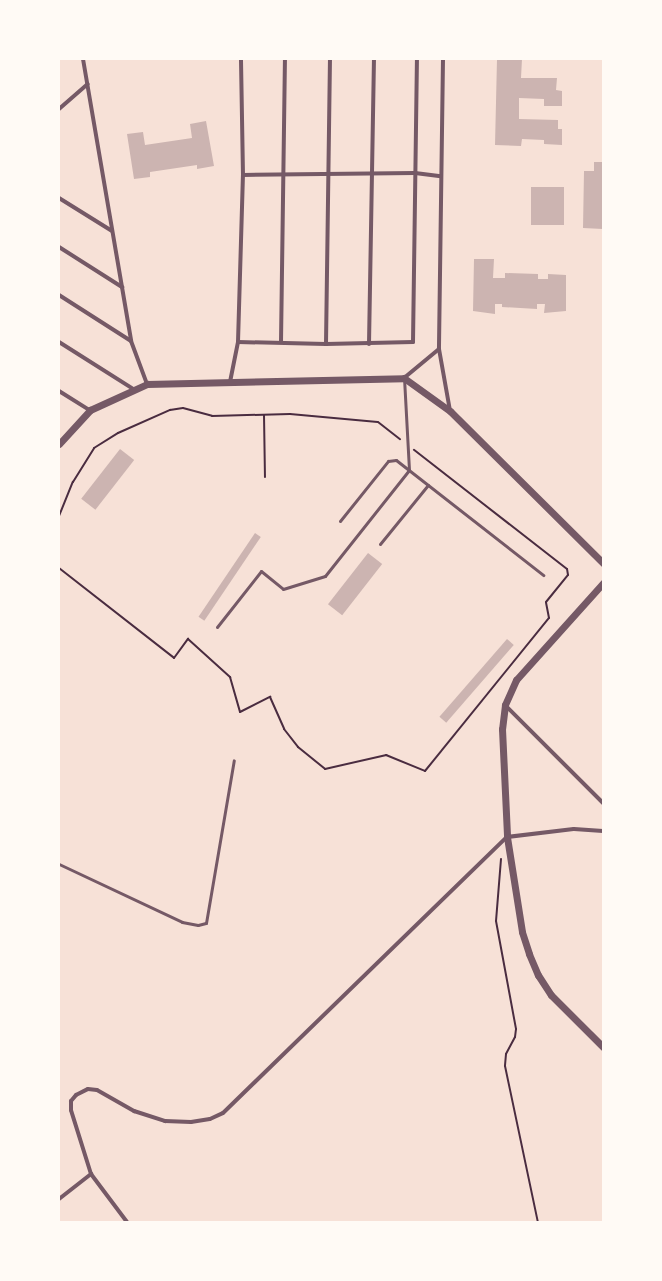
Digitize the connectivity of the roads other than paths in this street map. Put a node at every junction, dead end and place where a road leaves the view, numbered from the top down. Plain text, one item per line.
1 (83, 59) edge
2 (241, 59) edge
3 (285, 59) edge
4 (330, 59) edge
5 (374, 59) edge
6 (417, 59) edge
7 (443, 59) edge
8 (88, 84) junction
9 (59, 109) edge
10 (415, 173) junction
11 (283, 174) junction
12 (243, 175) junction
13 (372, 175) junction
14 (328, 176) junction
15 (441, 176) junction
16 (59, 198) edge
17 (112, 231) junction
18 (59, 247) edge
19 (122, 287) junction
20 (59, 295) edge
21 (132, 341) junction
22 (59, 342) edge
23 (238, 342) junction
24 (281, 342) junction
25 (326, 344) junction
26 (369, 344) junction
27 (439, 349) junction
28 (404, 378) junction
29 (230, 382) junction
30 (147, 384) junction
31 (135, 390) junction
32 (59, 391) edge
33 (90, 410) junction
34 (450, 411) junction
35 (59, 444) edge
36 (409, 470) junction
37 (428, 485) junction
38 (340, 521) dead end
39 (380, 544) dead end
40 (603, 563) edge
41 (543, 576) dead end
42 (603, 583) edge
43 (217, 627) dead end
44 (505, 705) junction
45 (234, 760) dead end
46 (603, 802) edge
47 (603, 831) edge
48 (507, 837) junction
49 (59, 864) edge
50 (603, 1047) edge
51 (91, 1174) junction
52 (59, 1198) edge
53 (127, 1222) edge

1 - 8 street
2 - 12 street
3 - 11 street
4 - 14 street
5 - 13 street
6 - 10 street
7 - 15 street
8 - 9 street
8 - 17 street
10 - 13 street
10 - 15 street
10 - 26 street
11 - 12 street
11 - 14 street
11 - 24 street
12 - 23 street
13 - 14 street
13 - 26 street
14 - 25 street
15 - 27 street
16 - 17 street
17 - 19 street
18 - 19 street
19 - 21 street
20 - 21 street
21 - 30 street
22 - 31 street
23 - 24 street
23 - 29 street
24 - 25 street
25 - 26 street
27 - 28 street
27 - 34 street
28 - 29 street
28 - 34 street
28 - 36 lane
29 - 30 street
30 - 31 street
31 - 33 street
32 - 33 street
33 - 35 street
34 - 40 street
36 - 37 lane
36 - 38 lane
36 - 43 lane
37 - 39 lane
37 - 41 lane
42 - 44 street
44 - 46 street
44 - 48 street
45 - 49 lane
47 - 48 street
48 - 50 street
48 - 51 street
51 - 52 street
51 - 53 street

